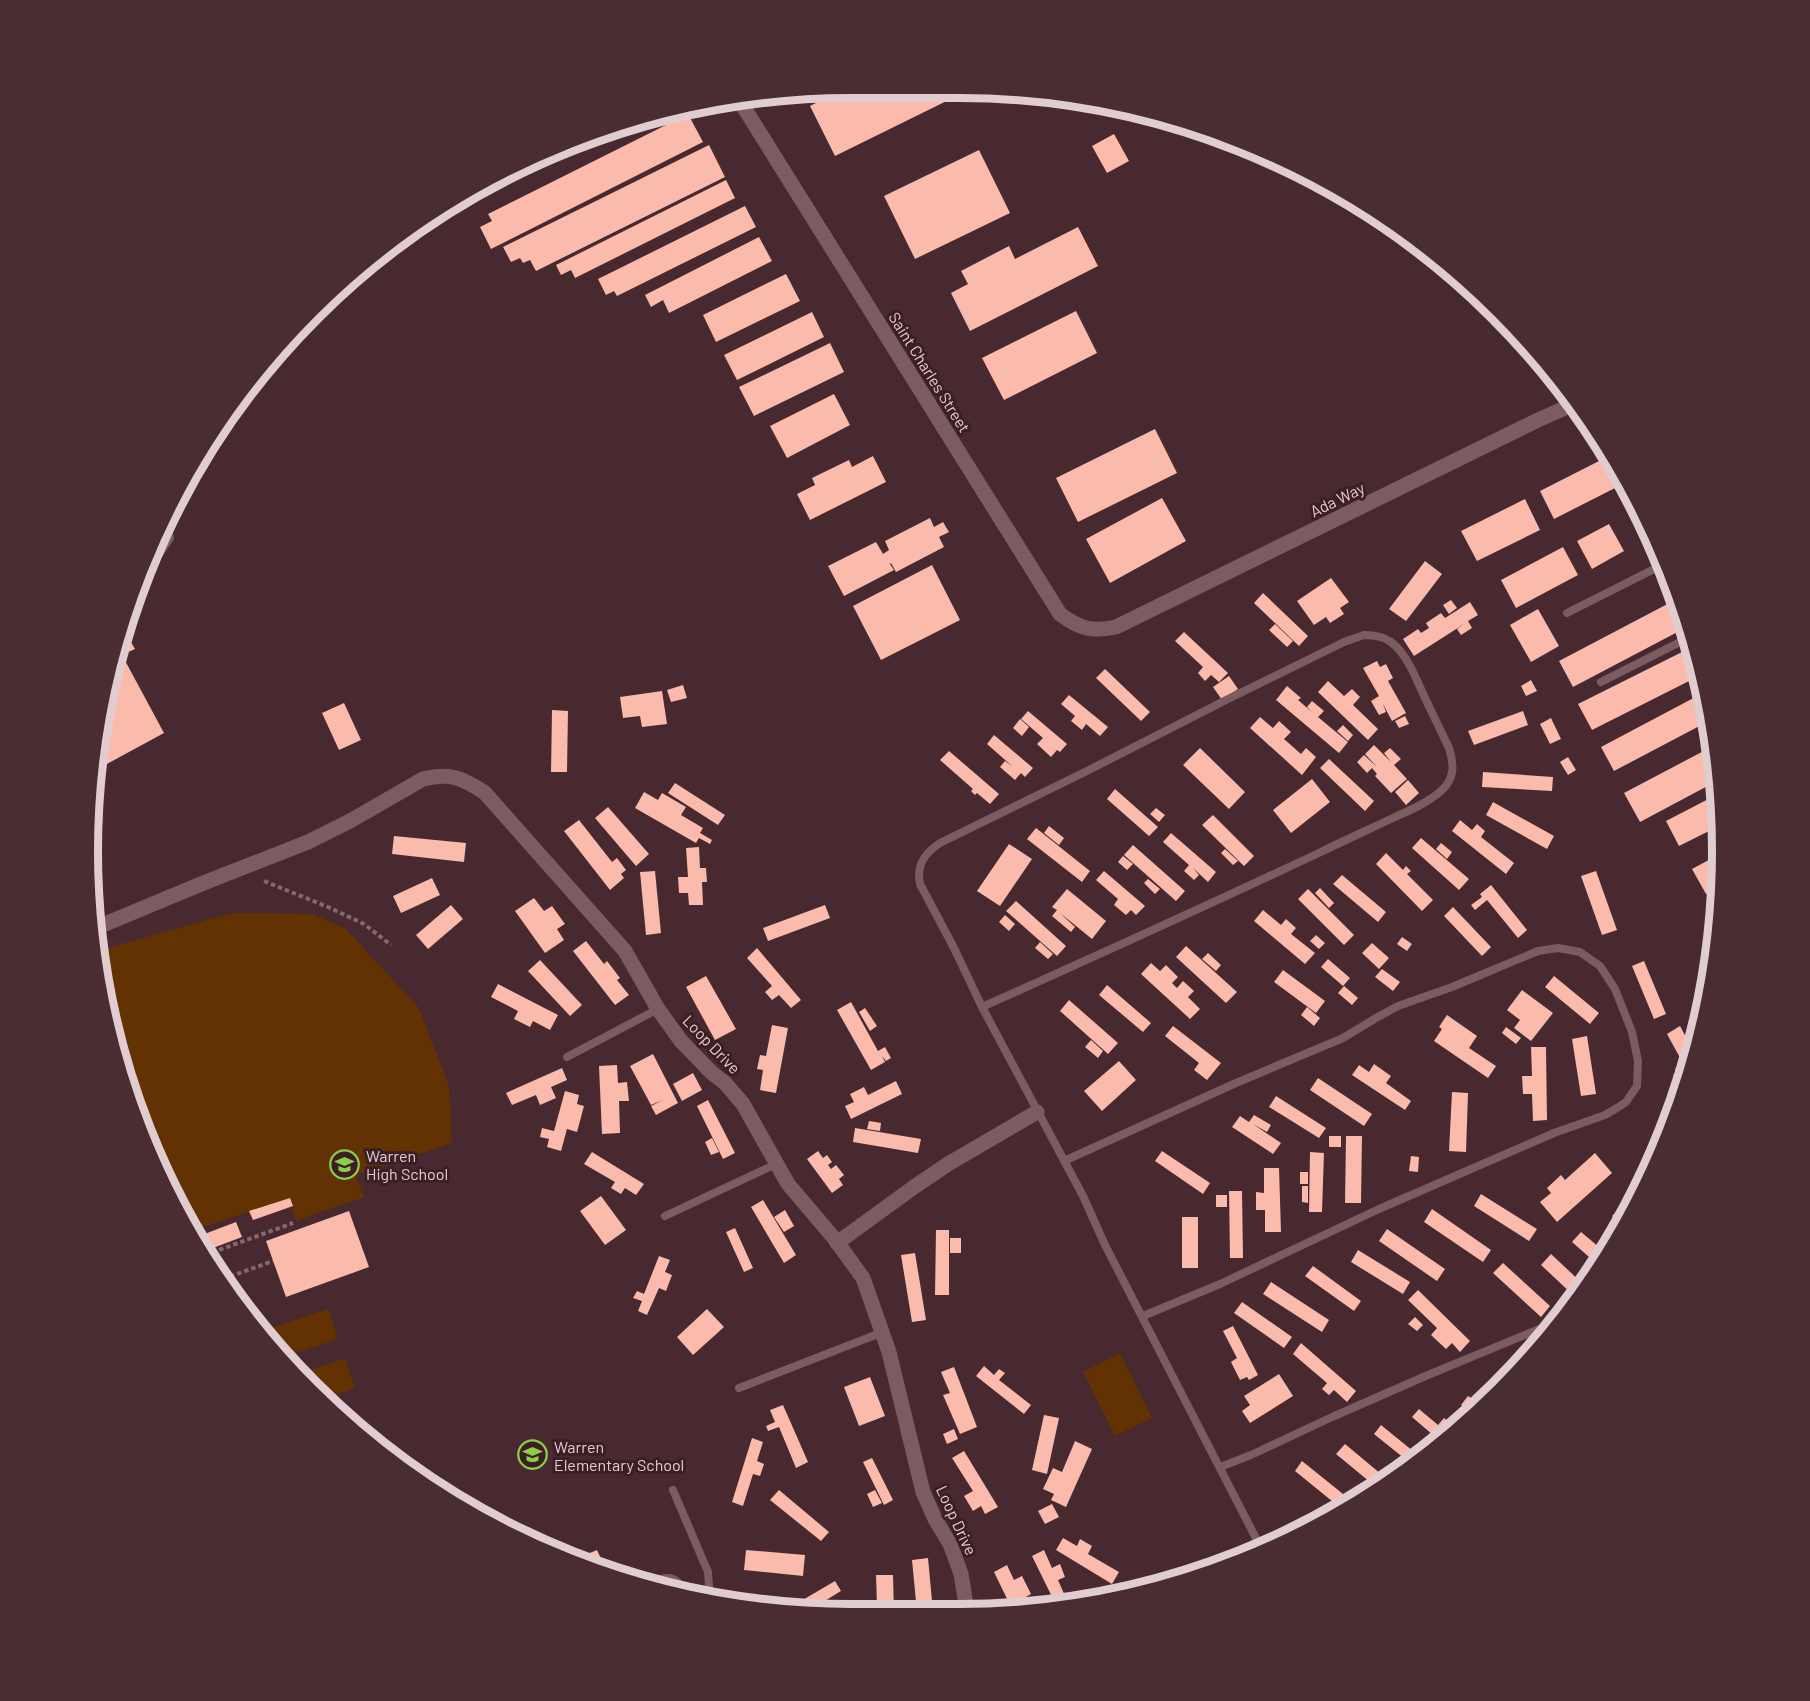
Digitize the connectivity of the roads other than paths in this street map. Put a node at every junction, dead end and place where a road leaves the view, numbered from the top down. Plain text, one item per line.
1 (743, 106) edge
2 (1568, 407) edge
3 (168, 532) edge
4 (159, 554) edge
5 (1657, 567) edge
6 (1568, 613) dead end
7 (1116, 627) joint
8 (1683, 641) edge
9 (1601, 682) dead end
10 (102, 925) edge
11 (982, 1007) junction
12 (658, 1009) junction
13 (567, 1057) dead end
14 (1037, 1112) junction
15 (1064, 1161) junction
16 (776, 1164) junction
17 (665, 1216) dead end
18 (837, 1243) junction
19 (1143, 1316) junction
20 (1541, 1328) edge
21 (883, 1332) junction
22 (739, 1388) dead end
23 (1220, 1467) junction
24 (673, 1490) dead end
25 (1258, 1542) edge
26 (658, 1579) edge
27 (680, 1583) edge
28 (709, 1590) edge
29 (966, 1604) edge

1 - 7 street, Saint Charles Street
2 - 7 street, Ada Way
3 - 4 lane
5 - 6 lane
8 - 9 lane
10 - 12 street, Loop Drive
11 - 11 lane
11 - 14 lane
12 - 13 lane
12 - 16 street, Loop Drive
14 - 15 lane
14 - 18 street
15 - 19 lane
15 - 19 lane
16 - 17 lane
16 - 18 street, Loop Drive
18 - 21 street, Loop Drive
19 - 23 lane
20 - 23 lane
21 - 22 lane
21 - 29 street, Loop Drive
23 - 25 lane
24 - 28 lane
26 - 27 lane

